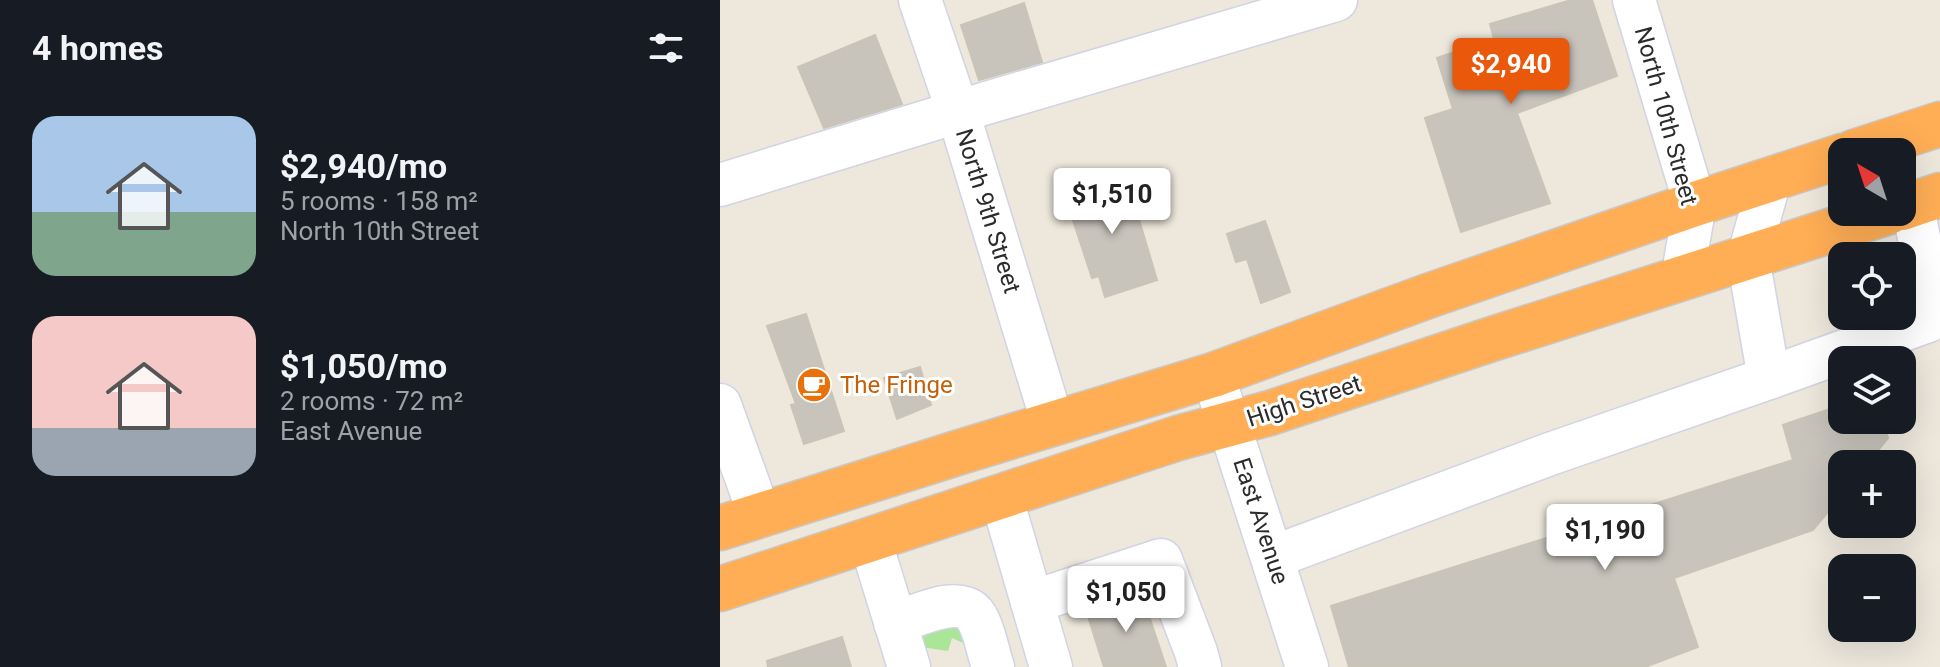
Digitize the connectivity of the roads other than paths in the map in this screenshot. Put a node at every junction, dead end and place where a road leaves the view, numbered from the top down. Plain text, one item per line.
1 (920, 0) edge
2 (1336, 0) edge
3 (1634, 0) edge
4 (958, 112) junction
5 (1940, 124) edge
6 (1897, 138) edge
7 (1828, 161) edge
8 (1770, 180) junction
9 (720, 185) edge
10 (1695, 204) junction
11 (1916, 217) edge
12 (1846, 226) edge
13 (1931, 254) edge
14 (1748, 258) junction
15 (1682, 279) junction
16 (1213, 375) junction
17 (1769, 378) junction
18 (720, 405) edge
19 (1053, 424) junction
20 (1229, 425) junction
21 (729, 446) edge
22 (1001, 496) junction
23 (740, 522) edge
24 (870, 540) junction
25 (1273, 557) junction
26 (720, 589) edge
27 (1032, 602) junction
28 (895, 623) junction
29 (909, 667) edge
30 (993, 667) edge
31 (1051, 667) edge
32 (1200, 667) edge
33 (1307, 667) edge

1 - 4 street, North 9th Street
2 - 4 street
3 - 10 street, North 10th Street
4 - 9 street
4 - 19 street, North 9th Street
5 - 6 highway
7 - 8 highway
8 - 10 highway
8 - 14 street
10 - 15 street, North 10th Street
10 - 16 highway
11 - 13 street
12 - 14 highway, High Street
13 - 17 street
14 - 15 highway, High Street
14 - 17 street
15 - 20 highway, High Street
16 - 19 highway
16 - 20 street, East Avenue
17 - 25 street
18 - 21 street
19 - 23 highway
20 - 22 highway, High Street
20 - 25 street, East Avenue
21 - 23 street
22 - 24 highway, High Street
22 - 27 street
24 - 26 highway, High Street
24 - 28 street
25 - 33 street, East Avenue
27 - 31 street
27 - 32 street
28 - 29 street
28 - 30 street

